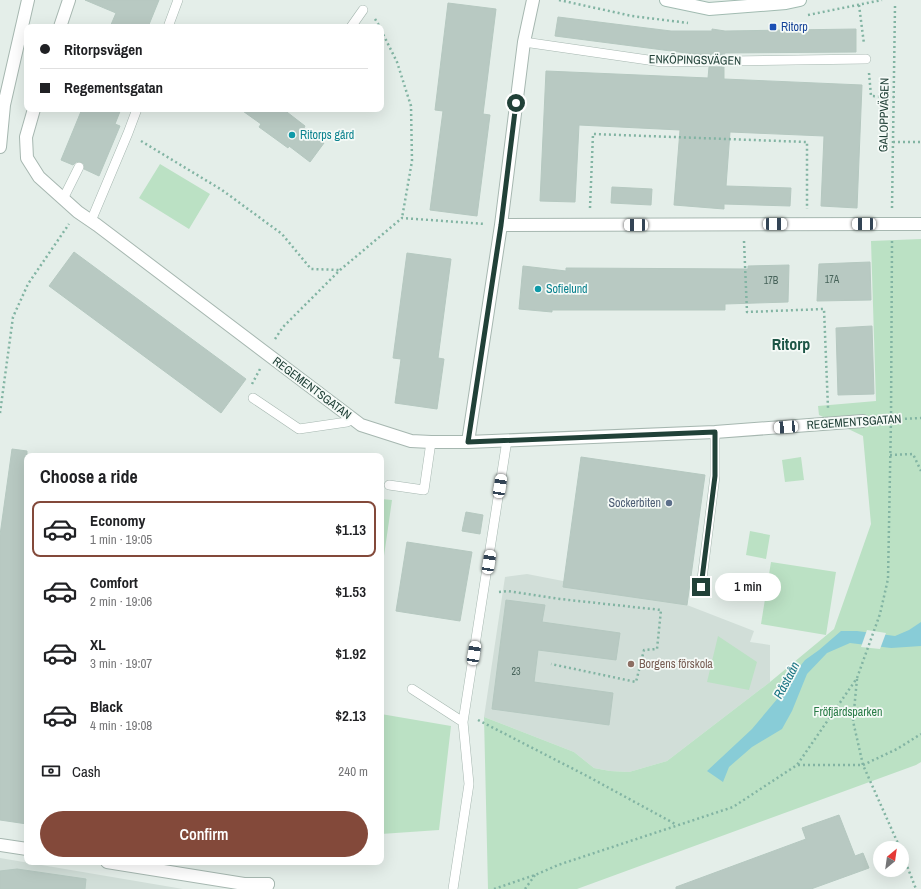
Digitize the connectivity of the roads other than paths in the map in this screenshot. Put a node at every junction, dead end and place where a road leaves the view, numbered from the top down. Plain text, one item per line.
1 (28, 0) edge
2 (69, 0) edge
3 (178, 0) edge
4 (533, 0) edge
5 (666, 0) edge
6 (800, 0) edge
7 (363, 10) dead end
8 (61, 24) edge
9 (169, 24) edge
10 (352, 24) edge
11 (524, 42) junction
12 (866, 59) road end
13 (33, 112) edge
14 (136, 112) edge
15 (0, 147) edge
16 (79, 167) dead end
17 (63, 199) junction
18 (91, 220) junction
19 (921, 224) edge
20 (501, 225) junction
21 (253, 398) road end
22 (353, 419) junction
23 (864, 421) road end
24 (715, 432) junction
25 (507, 440) junction
26 (431, 442) junction
27 (468, 442) junction
28 (389, 485) dead end
29 (701, 587) dead end
30 (412, 690) dead end
31 (464, 718) junction
32 (0, 845) edge
33 (24, 849) edge
34 (126, 865) edge
35 (267, 887) edge
36 (453, 889) edge

1 - 15 street
2 - 8 street
3 - 9 lane
4 - 11 street
5 - 6 street
7 - 10 lane
11 - 12 lane, ENKÖPINGSVÄGEN
11 - 20 street
13 - 17 street, REGEMENTSGATAN
14 - 18 lane
16 - 17 lane
17 - 18 street, REGEMENTSGATAN
18 - 22 street, REGEMENTSGATAN
19 - 20 street
20 - 27 street
21 - 22 lane
22 - 26 street, REGEMENTSGATAN
23 - 24 street, REGEMENTSGATAN
24 - 25 street, REGEMENTSGATAN
24 - 29 lane
25 - 27 street, REGEMENTSGATAN
25 - 31 lane
26 - 27 street, REGEMENTSGATAN
26 - 28 lane
30 - 31 lane
31 - 36 lane
32 - 33 street
34 - 35 street

